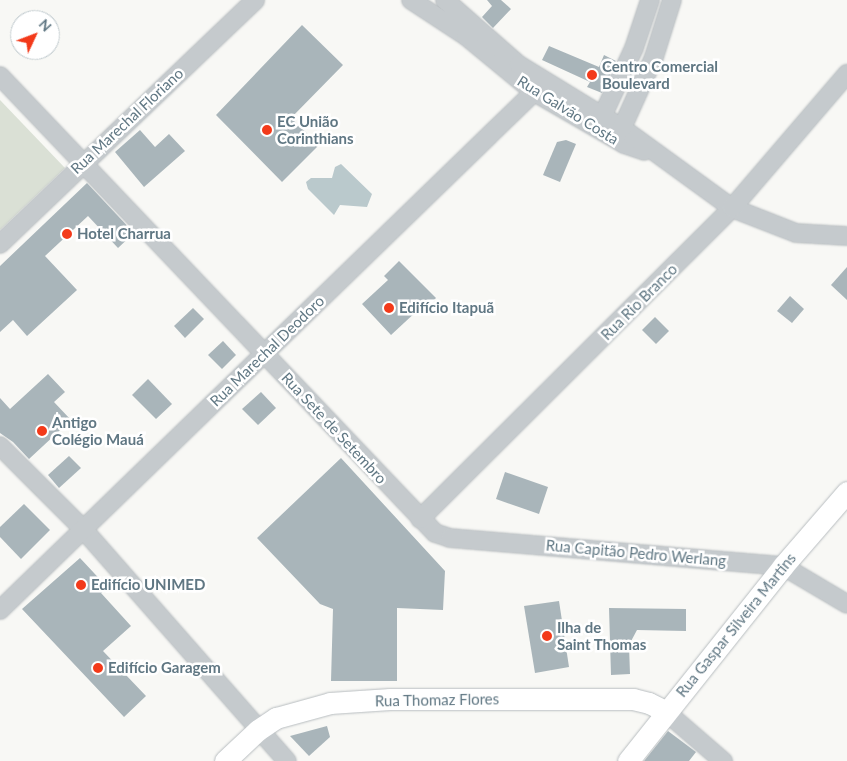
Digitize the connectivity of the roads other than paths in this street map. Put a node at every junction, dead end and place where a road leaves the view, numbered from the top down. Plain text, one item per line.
1 (255, 0) edge
2 (411, 0) edge
3 (424, 0) edge
4 (445, 0) edge
5 (650, 0) edge
6 (672, 0) edge
7 (466, 36) junction
8 (847, 74) edge
9 (0, 76) edge
10 (534, 92) junction
11 (602, 117) junction
12 (617, 133) junction
13 (83, 164) junction
14 (732, 208) junction
15 (847, 236) edge
16 (0, 244) edge
17 (264, 354) junction
18 (0, 446) edge
19 (847, 492) edge
20 (420, 519) junction
21 (83, 529) junction
22 (783, 566) junction
23 (847, 604) edge
24 (0, 610) edge
25 (665, 711) junction
26 (258, 730) junction
27 (225, 761) edge
28 (287, 761) edge
29 (628, 761) edge
30 (723, 761) edge

1 - 13 street, Rua Marechal Floriano
2 - 7 street, Rua Galvão Costa
3 - 7 street
4 - 11 street, Rua Galvão Costa
5 - 11 street
6 - 12 street
7 - 10 street, Rua Galvão Costa
8 - 14 street, Rua Rio Branco
9 - 13 street, Rua Sete de Setembro
10 - 12 street, Rua Galvão Costa
10 - 17 street, Rua Marechal Deodoro
11 - 12 street, Rua Galvão Costa
12 - 14 street, Rua Galvão Costa
13 - 16 street, Rua Marechal Floriano
13 - 17 street, Rua Sete de Setembro
14 - 15 street, Rua Galvão Costa
14 - 20 street, Rua Rio Branco
17 - 20 street, Rua Sete de Setembro
17 - 21 street, Rua Marechal Deodoro
18 - 21 street
19 - 22 main road, Rua Gaspar Silveira Martins
20 - 22 street, Rua Capitão Pedro Werlang
21 - 24 street, Rua Marechal Deodoro
21 - 26 street
22 - 23 street, Rua Capitão Pedro Werlang
22 - 25 main road, Rua Gaspar Silveira Martins
25 - 26 main road, Rua Thomaz Flores
25 - 29 main road, Rua Gaspar Silveira Martins
25 - 30 street
26 - 27 main road, Rua Thomaz Flores
26 - 28 street

